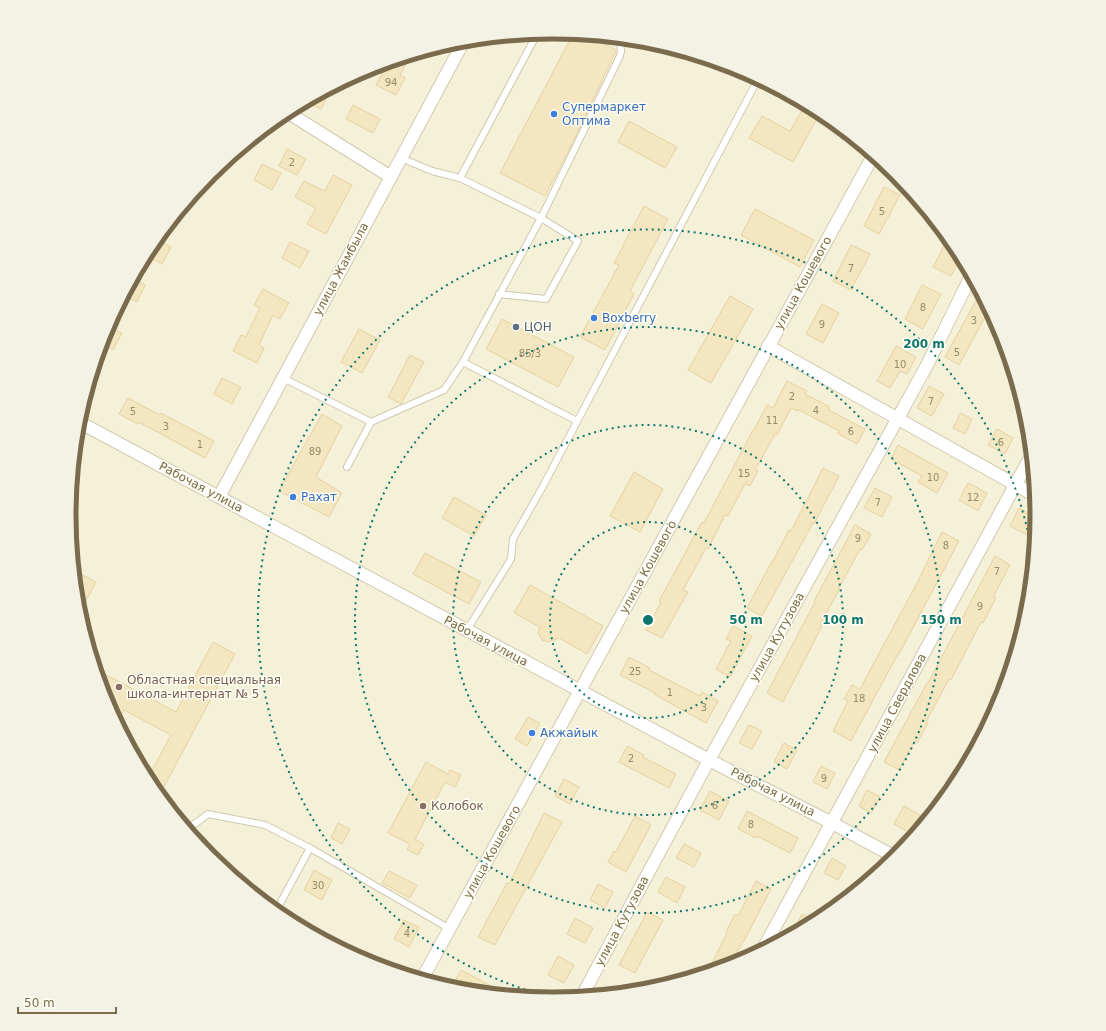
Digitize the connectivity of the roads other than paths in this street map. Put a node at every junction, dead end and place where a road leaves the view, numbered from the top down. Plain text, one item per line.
1 (534, 40) edge
2 (620, 44) edge
3 (460, 48) edge
4 (755, 84) edge
5 (293, 116) edge
6 (401, 158) junction
7 (871, 160) edge
8 (391, 176) junction
9 (460, 178) junction
10 (541, 218) junction
11 (968, 282) edge
12 (499, 294) junction
13 (768, 346) junction
14 (463, 362) junction
15 (283, 378) junction
16 (898, 418) junction
17 (577, 421) junction
18 (371, 422) junction
19 (86, 426) edge
20 (1026, 465) edge
21 (347, 467) dead end
22 (1015, 484) junction
23 (1028, 492) edge
24 (218, 497) junction
25 (467, 630) junction
26 (580, 691) junction
27 (709, 760) junction
28 (832, 823) junction
29 (192, 826) edge
30 (310, 848) junction
31 (888, 853) edge
32 (279, 905) edge
33 (450, 929) junction
34 (767, 941) edge
35 (425, 974) edge
36 (585, 991) edge

1 - 9 lane
2 - 10 lane
3 - 6 street, улица Жамбыла
4 - 17 lane
5 - 8 street
6 - 8 street, улица Жамбыла
6 - 9 lane
7 - 13 street, улица Кошевого
8 - 15 street, улица Жамбыла
9 - 10 lane
10 - 12 lane
10 - 12 lane
11 - 16 street, улица Кутузова
12 - 14 lane
13 - 16 street
13 - 26 street, улица Кошевого
14 - 17 lane
14 - 18 lane
15 - 18 lane
15 - 24 street, улица Жамбыла
16 - 22 street
16 - 27 street, улица Кутузова
17 - 25 lane
18 - 21 lane
19 - 24 street, Рабочая улица
20 - 22 street, улица Свердлова
22 - 23 street
22 - 28 street, улица Свердлова
24 - 25 street, Рабочая улица
25 - 26 street, Рабочая улица
26 - 27 street, Рабочая улица
26 - 33 street, улица Кошевого
27 - 28 street, Рабочая улица
27 - 36 street, улица Кутузова
28 - 31 street, Рабочая улица
28 - 34 street, улица Свердлова
29 - 30 lane
30 - 32 lane
30 - 33 lane
33 - 35 street, улица Кошевого

